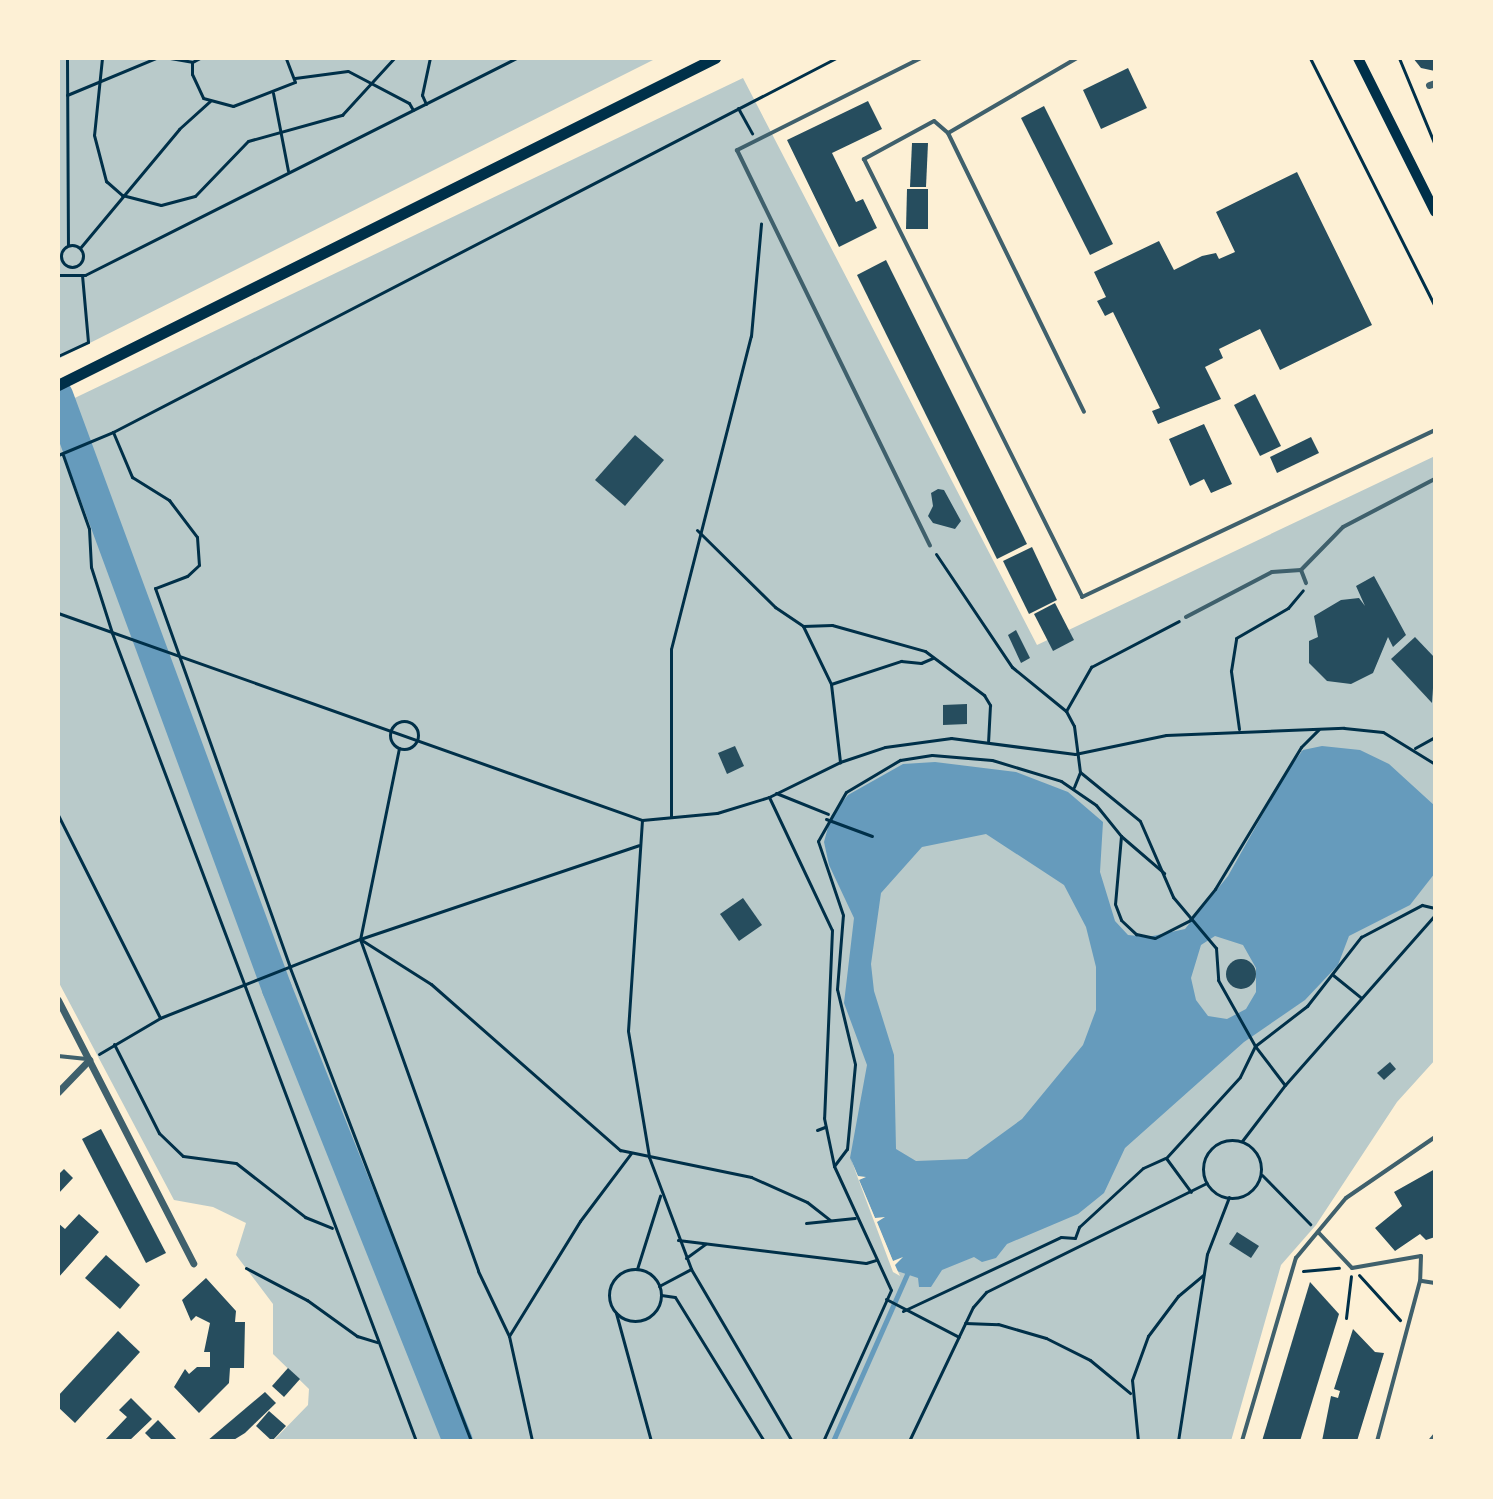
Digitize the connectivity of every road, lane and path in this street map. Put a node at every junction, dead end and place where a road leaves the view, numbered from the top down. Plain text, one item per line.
1 (67, 58) edge
2 (102, 58) edge
3 (156, 58) edge
4 (170, 58) edge
5 (200, 58) edge
6 (286, 58) edge
7 (394, 58) edge
8 (430, 58) edge
9 (516, 58) edge
10 (715, 58) edge
11 (836, 58) edge
12 (921, 58) edge
13 (1077, 58) edge
14 (1310, 58) edge
15 (1358, 58) edge
16 (1399, 58) edge
17 (192, 62) junction
18 (295, 78) junction
19 (98, 83) junction
20 (374, 84) junction
21 (273, 93) junction
22 (67, 95) junction
23 (210, 101) junction
24 (426, 104) junction
25 (738, 108) junction
26 (413, 110) junction
27 (280, 130) junction
28 (948, 133) junction
29 (757, 140) junction
30 (1435, 145) edge
31 (288, 173) junction
32 (122, 195) junction
33 (763, 204) junction
34 (1435, 212) edge
35 (68, 245) junction
36 (80, 248) junction
37 (71, 267) junction
38 (58, 275) edge
39 (71, 275) junction
40 (82, 275) junction
41 (1435, 307) edge
42 (58, 356) edge
43 (58, 385) edge
44 (1084, 412) dead end
45 (1435, 430) edge
46 (113, 432) junction
47 (60, 455) edge
48 (1435, 479) edge
49 (697, 530) junction
50 (930, 545) joint
51 (1301, 570) junction
52 (1306, 583) joint
53 (58, 613) edge
54 (1186, 617) joint
55 (803, 626) junction
56 (112, 633) junction
57 (934, 657) junction
58 (182, 658) junction
59 (831, 684) junction
60 (1066, 711) junction
61 (1319, 728) junction
62 (1239, 730) junction
63 (391, 731) junction
64 (1435, 737) edge
65 (417, 740) junction
66 (988, 741) junction
67 (399, 748) junction
68 (1415, 748) junction
69 (1075, 754) junction
70 (840, 762) junction
71 (1435, 764) edge
72 (1080, 772) junction
73 (1074, 788) junction
74 (776, 793) junction
75 (769, 797) junction
76 (58, 815) edge
77 (828, 817) junction
78 (671, 818) junction
79 (642, 820) junction
80 (872, 836) dead end
81 (1121, 836) junction
82 (639, 845) junction
83 (1165, 875) junction
84 (1435, 908) edge
85 (1435, 915) edge
86 (1191, 922) junction
87 (360, 939) junction
88 (288, 968) junction
89 (1333, 975) junction
90 (248, 983) junction
91 (1361, 998) junction
92 (58, 1000) edge
93 (160, 1018) junction
94 (114, 1044) junction
95 (1254, 1044) junction
96 (58, 1056) edge
97 (89, 1060) junction
98 (1285, 1085) junction
99 (58, 1092) edge
100 (825, 1127) junction
101 (817, 1130) dead end
102 (1435, 1137) edge
103 (1242, 1141) junction
104 (631, 1153) junction
105 (649, 1157) junction
106 (1166, 1158) junction
107 (834, 1166) junction
108 (1261, 1174) junction
109 (1207, 1183) junction
110 (1191, 1192) junction
111 (660, 1196) junction
112 (1229, 1197) junction
113 (855, 1218) junction
114 (830, 1220) junction
115 (806, 1223) dead end
116 (334, 1229) junction
117 (1318, 1232) junction
118 (678, 1240) junction
119 (705, 1244) junction
120 (685, 1259) junction
121 (876, 1260) junction
122 (193, 1263) dead end
123 (246, 1268) dead end
124 (1352, 1268) junction
125 (637, 1269) junction
126 (691, 1269) junction
127 (1203, 1275) junction
128 (1297, 1280) dead end
129 (1420, 1281) junction
130 (1435, 1283) edge
131 (659, 1286) junction
132 (661, 1295) junction
133 (886, 1299) junction
134 (903, 1311) junction
135 (616, 1312) junction
136 (1346, 1318) dead end
137 (965, 1323) junction
138 (1406, 1328) junction
139 (509, 1336) junction
140 (959, 1337) junction
141 (377, 1342) junction
142 (1132, 1394) junction
143 (1435, 1435) edge
144 (416, 1441) edge
145 (471, 1441) edge
146 (532, 1441) edge
147 (651, 1441) edge
148 (764, 1441) edge
149 (792, 1441) edge
150 (823, 1441) edge
151 (909, 1441) edge
152 (1138, 1441) edge
153 (1178, 1441) edge
154 (1242, 1441) edge
155 (1377, 1441) edge
156 (1430, 1441) edge

1 - 22 path
2 - 19 path
3 - 19 path
4 - 17 path
5 - 17 path
6 - 18 path
7 - 20 path
8 - 24 path
9 - 24 path
10 - 43 main road
11 - 25 path
12 - 29 lane
13 - 28 lane
14 - 41 path
15 - 34 main road
16 - 30 path
17 - 23 path
18 - 20 path
18 - 21 path
19 - 22 path
19 - 32 path
20 - 26 path
20 - 27 path
21 - 23 path
21 - 27 path
22 - 35 path
23 - 32 path
24 - 26 path
25 - 29 path
25 - 46 path
26 - 31 path
27 - 31 path
27 - 32 path
28 - 44 lane
28 - 45 lane
29 - 33 lane
31 - 40 path
32 - 36 path
33 - 49 path
33 - 50 lane
35 - 36 path
35 - 37 path
36 - 37 path
37 - 39 path
38 - 39 path
39 - 40 path
40 - 42 path
46 - 47 path
46 - 58 path
47 - 56 path
48 - 51 lane
49 - 55 path
49 - 78 path
50 - 60 path
51 - 52 lane
51 - 54 lane
52 - 62 path
53 - 56 path
54 - 60 path
55 - 57 path
55 - 59 path
56 - 58 path
56 - 90 path
57 - 59 path
57 - 66 path
58 - 63 path
58 - 88 path
59 - 70 path
60 - 69 path
61 - 62 path
61 - 68 path
61 - 86 path
62 - 69 path
63 - 65 path
63 - 65 path
63 - 67 path
64 - 68 path
65 - 67 path
65 - 79 path
66 - 69 path
66 - 70 path
67 - 87 path
68 - 71 path
69 - 72 path
70 - 74 path
72 - 73 path
72 - 83 path
73 - 77 path
73 - 81 path
74 - 75 path
74 - 77 path
75 - 78 path
75 - 100 path
76 - 93 path
77 - 80 path
77 - 107 path
78 - 79 path
79 - 82 path
81 - 83 path
81 - 86 path
82 - 87 path
82 - 105 path
83 - 86 path
84 - 89 path
85 - 91 path
86 - 95 path
87 - 88 path
87 - 104 path
87 - 139 path
88 - 90 path
88 - 145 path
89 - 91 path
89 - 95 path
90 - 93 path
90 - 116 path
91 - 98 path
92 - 97 street
93 - 94 path
94 - 97 path
94 - 116 path
95 - 98 path
95 - 106 path
96 - 97 lane
97 - 99 street
97 - 122 street
98 - 103 path
100 - 101 path
100 - 107 path
102 - 117 lane
103 - 108 path
103 - 109 path
104 - 105 path
104 - 139 path
105 - 111 path
105 - 114 path
106 - 110 path
106 - 134 path
107 - 113 path
108 - 112 path
108 - 117 path
109 - 110 path
109 - 112 path
110 - 137 path
111 - 118 path
111 - 125 path
112 - 127 path
113 - 114 path
113 - 121 path
114 - 115 path
116 - 141 path
117 - 124 lane
117 - 154 lane
118 - 119 path
118 - 120 path
119 - 120 path
119 - 121 path
120 - 126 path
121 - 133 path
123 - 141 path
124 - 128 path
124 - 129 lane
124 - 136 path
124 - 138 path
125 - 131 path
125 - 135 path
126 - 131 path
126 - 149 path
127 - 142 path
127 - 153 path
129 - 130 lane
129 - 138 lane
131 - 132 path
132 - 135 path
132 - 148 path
133 - 134 path
133 - 150 path
134 - 140 path
135 - 147 path
137 - 140 path
137 - 142 path
138 - 155 lane
139 - 146 path
140 - 151 path
141 - 144 path
142 - 152 path
143 - 156 lane

